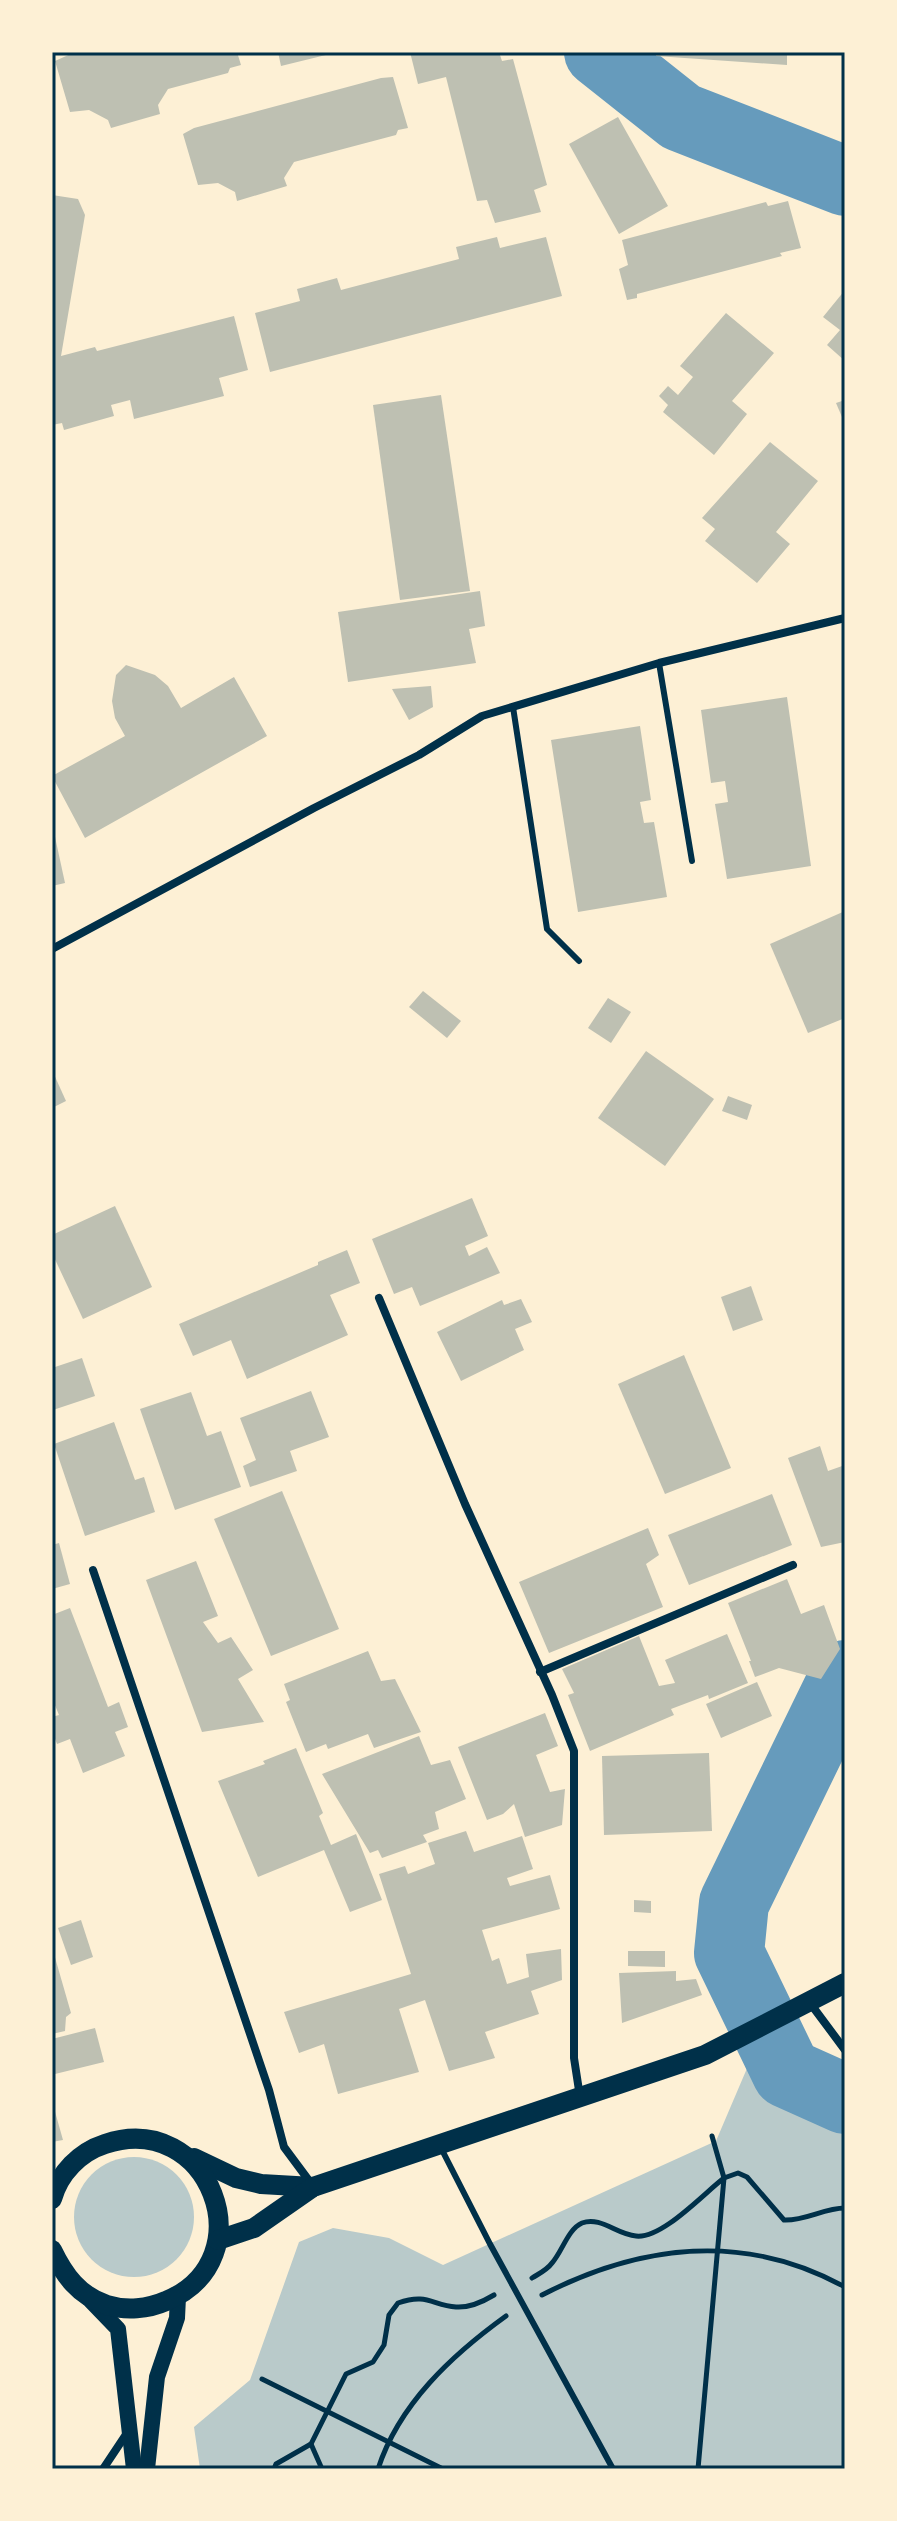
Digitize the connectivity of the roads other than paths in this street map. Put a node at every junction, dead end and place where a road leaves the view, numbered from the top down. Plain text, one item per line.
1 (845, 618) edge
2 (659, 663) junction
3 (513, 707) junction
4 (692, 861) dead end
5 (52, 949) edge
6 (579, 961) dead end
7 (379, 1298) dead end
8 (793, 1565) dead end
9 (93, 1570) dead end
10 (540, 1672) junction
11 (845, 1983) edge
12 (806, 2004) junction
13 (845, 2050) edge
14 (580, 2097) junction
15 (439, 2145) junction
16 (180, 2152) junction
17 (78, 2159) junction
18 (52, 2178) edge
19 (313, 2187) junction
20 (52, 2199) edge
21 (218, 2240) junction
22 (55, 2260) edge
23 (85, 2294) junction
24 (178, 2297) junction
25 (130, 2429) junction
26 (103, 2469) edge
27 (134, 2469) edge
28 (147, 2469) edge
29 (613, 2469) edge

1 - 2 street
2 - 3 street
2 - 4 lane
3 - 5 street
3 - 6 lane
7 - 10 street
8 - 10 street
9 - 19 street
10 - 14 street
11 - 12 main road
12 - 13 street
12 - 14 main road
14 - 15 main road
15 - 19 main road
15 - 29 lane
16 - 17 main road
16 - 19 main road
16 - 21 main road
17 - 18 main road
17 - 20 main road
19 - 21 main road
21 - 24 main road
22 - 23 main road
23 - 24 main road
23 - 25 main road
24 - 28 main road
25 - 26 street
25 - 27 main road

